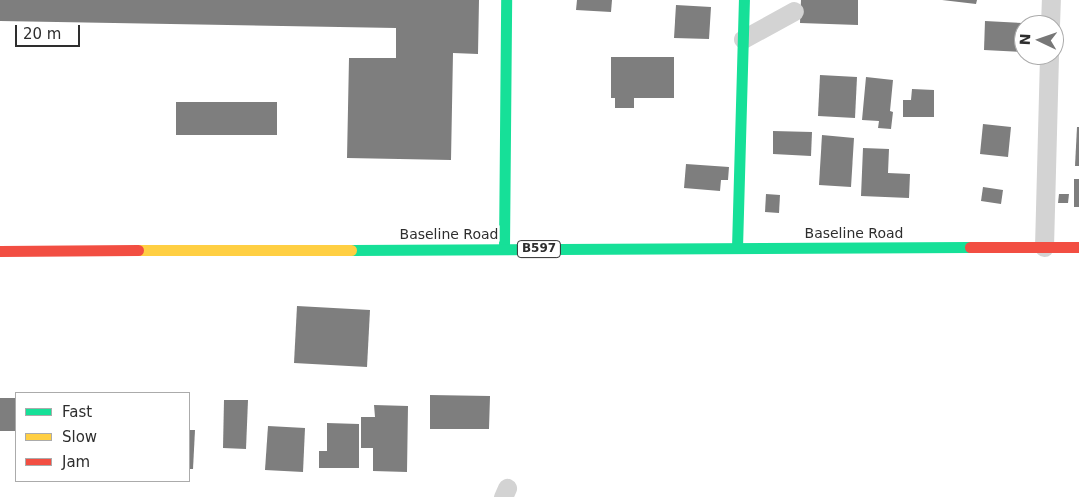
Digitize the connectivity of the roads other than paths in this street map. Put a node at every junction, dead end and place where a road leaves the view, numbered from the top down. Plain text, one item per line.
1 (506, 0) edge
2 (744, 0) edge
3 (1051, 0) edge
4 (794, 11) dead end
5 (1050, 15) edge
6 (744, 39) junction
7 (1049, 65) edge
8 (1044, 247) junction
9 (1079, 247) edge
10 (737, 248) junction
11 (504, 249) junction
12 (0, 251) edge

1 - 11 main road
2 - 6 main road
3 - 5 street
4 - 6 street
6 - 10 main road
7 - 8 street
8 - 9 main road, Baseline Road / B597
8 - 10 main road, Baseline Road / B597
10 - 11 main road, Baseline Road / B597
11 - 12 main road, Baseline Road / B597

